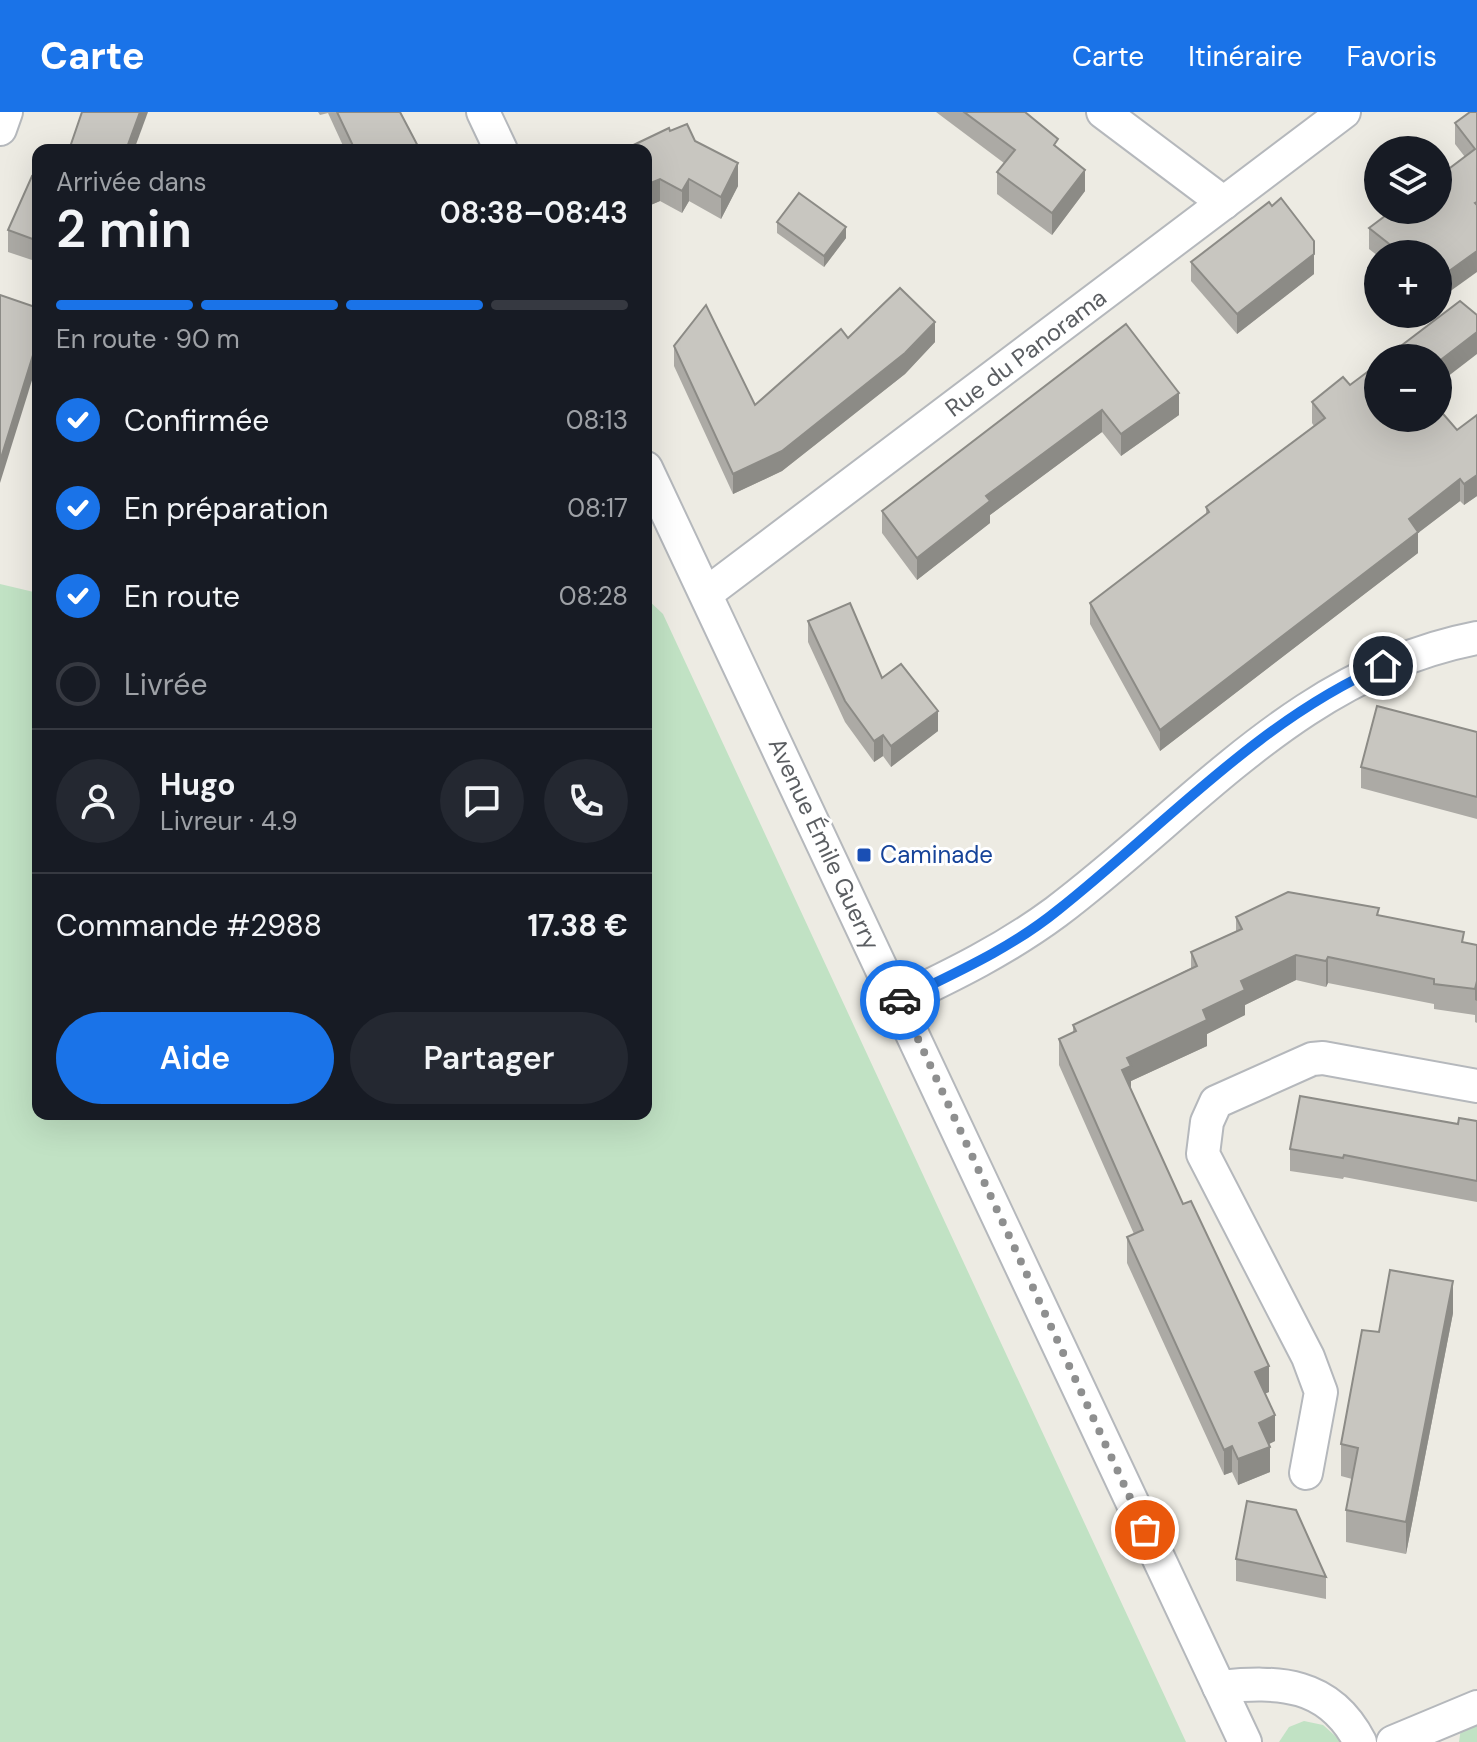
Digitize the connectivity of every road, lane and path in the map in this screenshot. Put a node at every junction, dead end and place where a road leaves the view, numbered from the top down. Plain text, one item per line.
1 (6, 112) edge
2 (483, 112) edge
3 (1103, 112) edge
4 (1344, 112) edge
5 (0, 129) edge
6 (498, 144) edge
7 (1224, 203) junction
8 (652, 480) edge
9 (707, 593) junction
10 (1477, 638) edge
11 (898, 1001) junction
12 (1477, 1086) edge
13 (1306, 1473) dead end
14 (1219, 1687) junction
15 (1477, 1707) edge
16 (1245, 1742) edge
17 (1360, 1742) edge
18 (1393, 1742) edge

1 - 5 street
2 - 6 street
3 - 7 street
4 - 7 street, Rue du Panorama
7 - 9 street, Rue du Panorama
8 - 9 street, Avenue Émile Guerry
9 - 11 street, Avenue Émile Guerry
10 - 11 street
11 - 14 street, Avenue Émile Guerry
12 - 13 street
14 - 16 street, Avenue Émile Guerry
14 - 17 street
15 - 18 street

